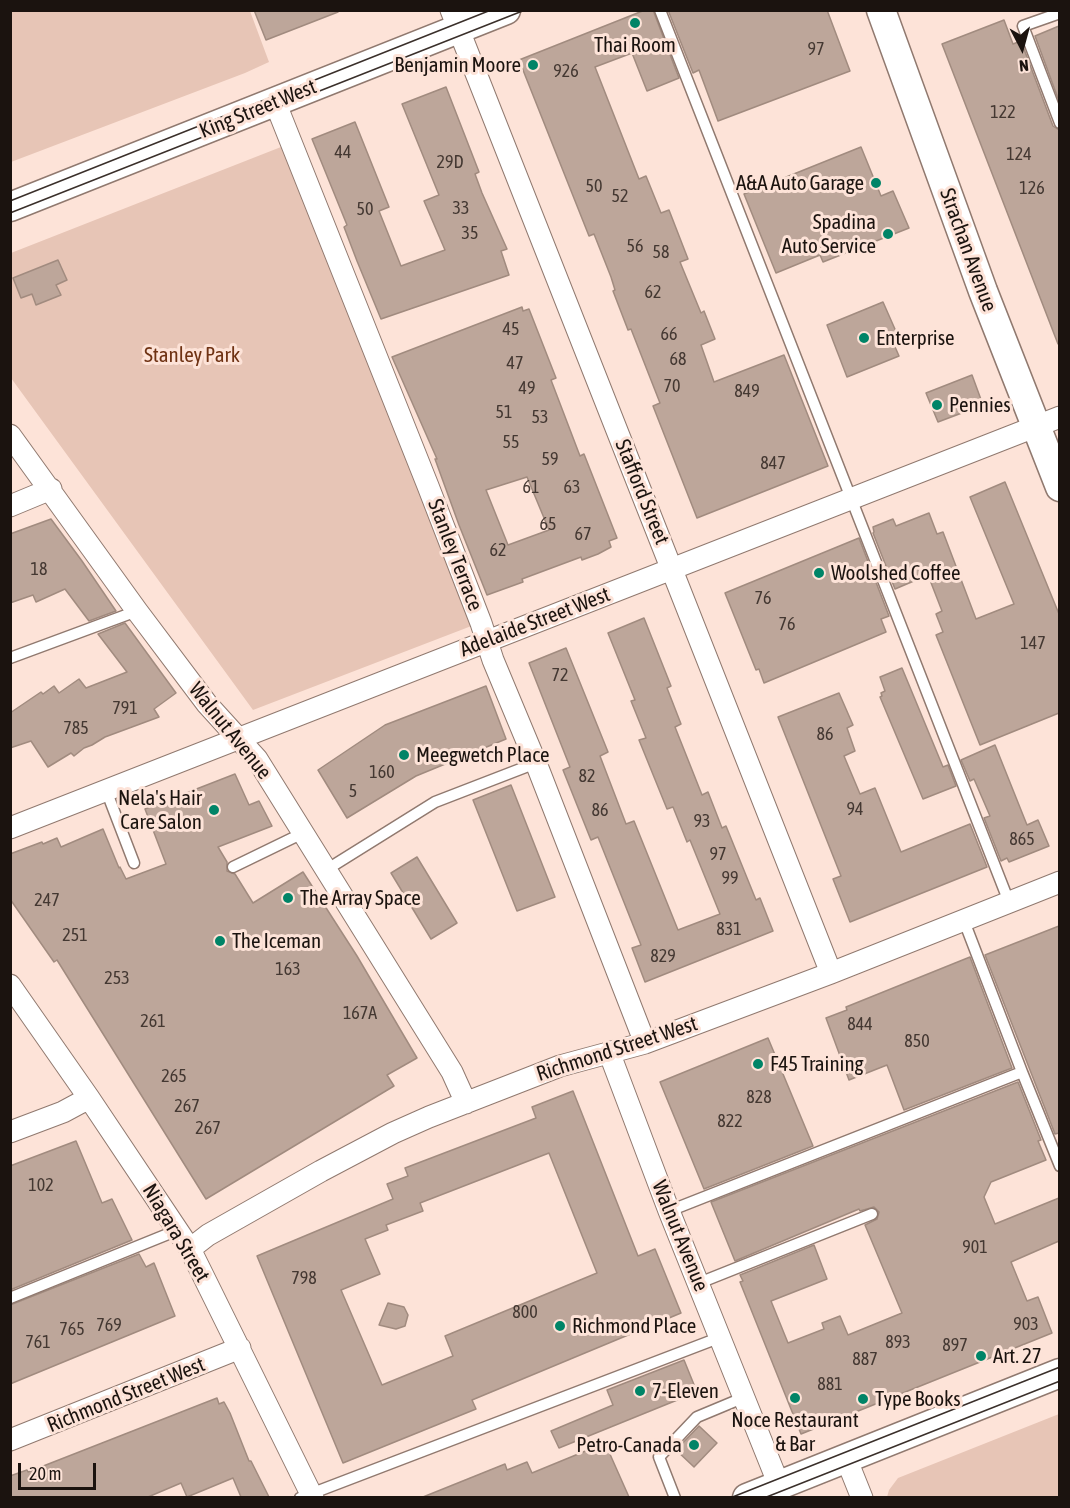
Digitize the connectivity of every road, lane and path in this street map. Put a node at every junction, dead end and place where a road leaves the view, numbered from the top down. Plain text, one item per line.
1 (506, 10) edge
2 (660, 10) edge
3 (881, 10) edge
4 (1059, 13) edge
5 (455, 20) edge
6 (275, 102) junction
7 (1059, 123) edge
8 (10, 207) edge
9 (1048, 422) edge
10 (10, 435) edge
11 (1059, 487) edge
12 (51, 489) junction
13 (851, 500) junction
14 (10, 506) edge
15 (673, 569) junction
16 (137, 611) junction
17 (486, 642) junction
18 (10, 658) edge
19 (237, 738) junction
20 (536, 763) junction
21 (106, 790) junction
22 (10, 828) edge
23 (303, 833) junction
24 (134, 862) dead end
25 (233, 867) dead end
26 (326, 870) junction
27 (1059, 882) edge
28 (1009, 902) junction
29 (964, 921) junction
30 (831, 973) junction
31 (10, 985) edge
32 (645, 1043) junction
33 (609, 1052) junction
34 (1022, 1072) junction
35 (89, 1098) junction
36 (465, 1103) junction
37 (10, 1132) edge
38 (1059, 1167) edge
39 (669, 1211) junction
40 (872, 1214) dead end
41 (178, 1230) junction
42 (190, 1249) junction
43 (699, 1283) junction
44 (10, 1298) edge
45 (721, 1337) junction
46 (240, 1348) junction
47 (1059, 1373) edge
48 (745, 1397) junction
49 (10, 1440) edge
50 (846, 1458) junction
51 (779, 1485) junction
52 (308, 1496) edge
53 (675, 1497) edge
54 (747, 1497) edge
55 (862, 1497) edge

1 - 5 main road, King Street West
2 - 13 lane
3 - 9 main road, Strachan Avenue
4 - 7 lane
5 - 6 main road, King Street West
5 - 15 street, Stafford Street
6 - 8 main road, King Street West
6 - 17 street, Stanley Terrace
9 - 11 main road, Strachan Avenue
9 - 13 street, Adelaide Street West
10 - 12 street, Walnut Avenue
12 - 14 street
12 - 16 street, Walnut Avenue
13 - 15 street, Adelaide Street West
13 - 28 lane
15 - 17 street, Adelaide Street West
15 - 30 street, Stafford Street
16 - 18 lane
16 - 19 street, Walnut Avenue
17 - 19 street, Adelaide Street West
17 - 20 street, Stanley Terrace
19 - 21 street, Adelaide Street West
19 - 23 street, Walnut Avenue
20 - 26 lane
20 - 32 street, Stanley Terrace
21 - 22 street, Adelaide Street West
21 - 24 lane
23 - 25 lane
23 - 26 street, Walnut Avenue
26 - 36 street, Walnut Avenue
27 - 28 street, Richmond Street West
28 - 29 street, Richmond Street West
29 - 30 street, Richmond Street West
29 - 34 lane
30 - 32 street, Richmond Street West
31 - 35 street, Niagara Street
32 - 33 street, Richmond Street West
33 - 36 street, Richmond Street West
33 - 39 street, Walnut Avenue
34 - 38 lane
34 - 39 lane
35 - 37 street
35 - 41 street, Niagara Street
36 - 42 street, Richmond Street West
39 - 43 street, Walnut Avenue
40 - 43 lane
41 - 42 street, Niagara Street
41 - 44 lane
42 - 46 street, Niagara Street
43 - 45 street, Walnut Avenue
45 - 48 street, Walnut Avenue
45 - 52 lane
46 - 49 street, Richmond Street West
46 - 52 street, Niagara Street
47 - 50 main road
48 - 51 street, Walnut Avenue
48 - 53 lane
50 - 51 main road
50 - 55 street
51 - 54 main road

